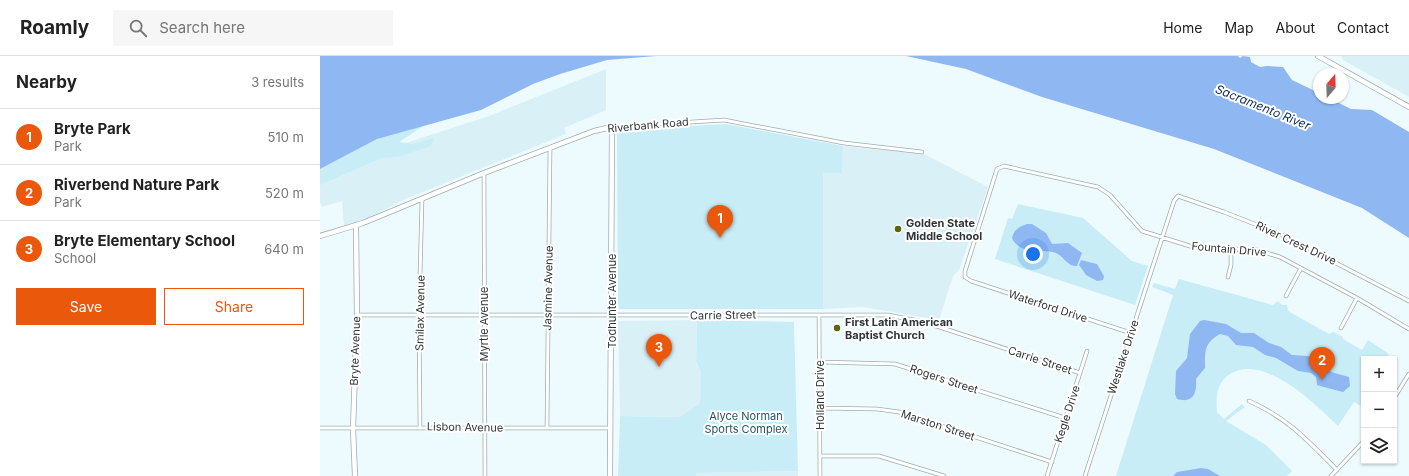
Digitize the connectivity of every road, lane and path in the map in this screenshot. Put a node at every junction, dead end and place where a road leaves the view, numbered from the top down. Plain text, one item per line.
1 (1318, 56) edge
2 (1409, 107) edge
3 (612, 127) junction
4 (550, 148) junction
5 (922, 152) dead end
6 (484, 172) junction
7 (1178, 196) joint
8 (422, 199) junction
9 (356, 225) junction
10 (320, 236) edge
11 (1162, 238) junction
12 (1231, 249) junction
13 (1301, 268) junction
14 (965, 277) joint
15 (1228, 277) dead end
16 (1286, 296) dead end
17 (1357, 298) junction
18 (1409, 301) edge
19 (818, 314) junction
20 (357, 315) junction
21 (547, 315) junction
22 (419, 316) junction
23 (483, 316) junction
24 (612, 316) junction
25 (1341, 328) dead end
26 (1409, 329) edge
27 (1131, 333) junction
28 (1087, 351) dead end
29 (820, 362) junction
30 (1080, 373) junction
31 (1409, 374) edge
32 (1397, 393) edge
33 (1249, 401) dead end
34 (820, 408) junction
35 (1065, 418) junction
36 (420, 427) junction
37 (547, 427) junction
38 (320, 428) edge
39 (353, 428) junction
40 (485, 428) junction
41 (610, 428) junction
42 (1361, 444) edge
43 (820, 456) junction
44 (1052, 462) junction
45 (1337, 470) junction
46 (355, 476) edge
47 (485, 476) edge
48 (610, 476) edge
49 (820, 476) edge
50 (944, 476) edge
51 (1047, 476) edge
52 (1085, 476) edge
53 (1331, 476) edge

1 - 2 street
3 - 4 street, Riverbank Road
3 - 5 street, Riverbank Road
3 - 24 street, Todhunter Avenue
4 - 6 street, Riverbank Road
4 - 21 street, Jasmine Avenue
6 - 8 street, Riverbank Road
6 - 23 street, Myrtle Avenue
7 - 11 street, Westlake Drive
7 - 18 street, River Crest Drive
8 - 9 street, Riverbank Road
8 - 22 street, Smilax Avenue
9 - 10 street, Riverbank Road
9 - 20 street, Bryte Avenue
11 - 12 street, Fountain Drive
11 - 14 street, Fountain Drive
11 - 27 street, Westlake Drive
12 - 13 street, Fountain Drive
12 - 15 street
13 - 16 street
13 - 17 street, Fountain Drive
14 - 27 street, Waterford Drive
17 - 25 street
17 - 26 street, Fountain Drive
19 - 24 street, Carrie Street
19 - 29 street, Holland Drive
19 - 30 street, Carrie Street
20 - 22 street, Carrie Street
20 - 39 street, Bryte Avenue
21 - 23 street, Carrie Street
21 - 24 street, Carrie Street
21 - 37 street, Jasmine Avenue
22 - 23 street, Carrie Street
22 - 36 street, Smilax Avenue
23 - 40 street, Myrtle Avenue
24 - 41 street, Todhunter Avenue
27 - 52 street, Westlake Drive
28 - 30 street, Kegle Drive
29 - 34 street, Holland Drive
29 - 35 street, Rogers Street
30 - 35 street, Kegle Drive
31 - 32 street
33 - 45 street
34 - 43 street, Holland Drive
34 - 44 street, Marston Street
35 - 44 street, Kegle Drive
36 - 39 street, Lisbon Avenue
36 - 40 street, Lisbon Avenue
37 - 40 street, Lisbon Avenue
37 - 41 street, Lisbon Avenue
38 - 39 street, Lisbon Avenue
39 - 46 street, Bryte Avenue
40 - 47 street, Myrtle Avenue
41 - 48 street, Todhunter Avenue
42 - 45 street
43 - 49 street, Holland Drive
43 - 50 street
44 - 51 street, Kegle Drive
45 - 53 street

